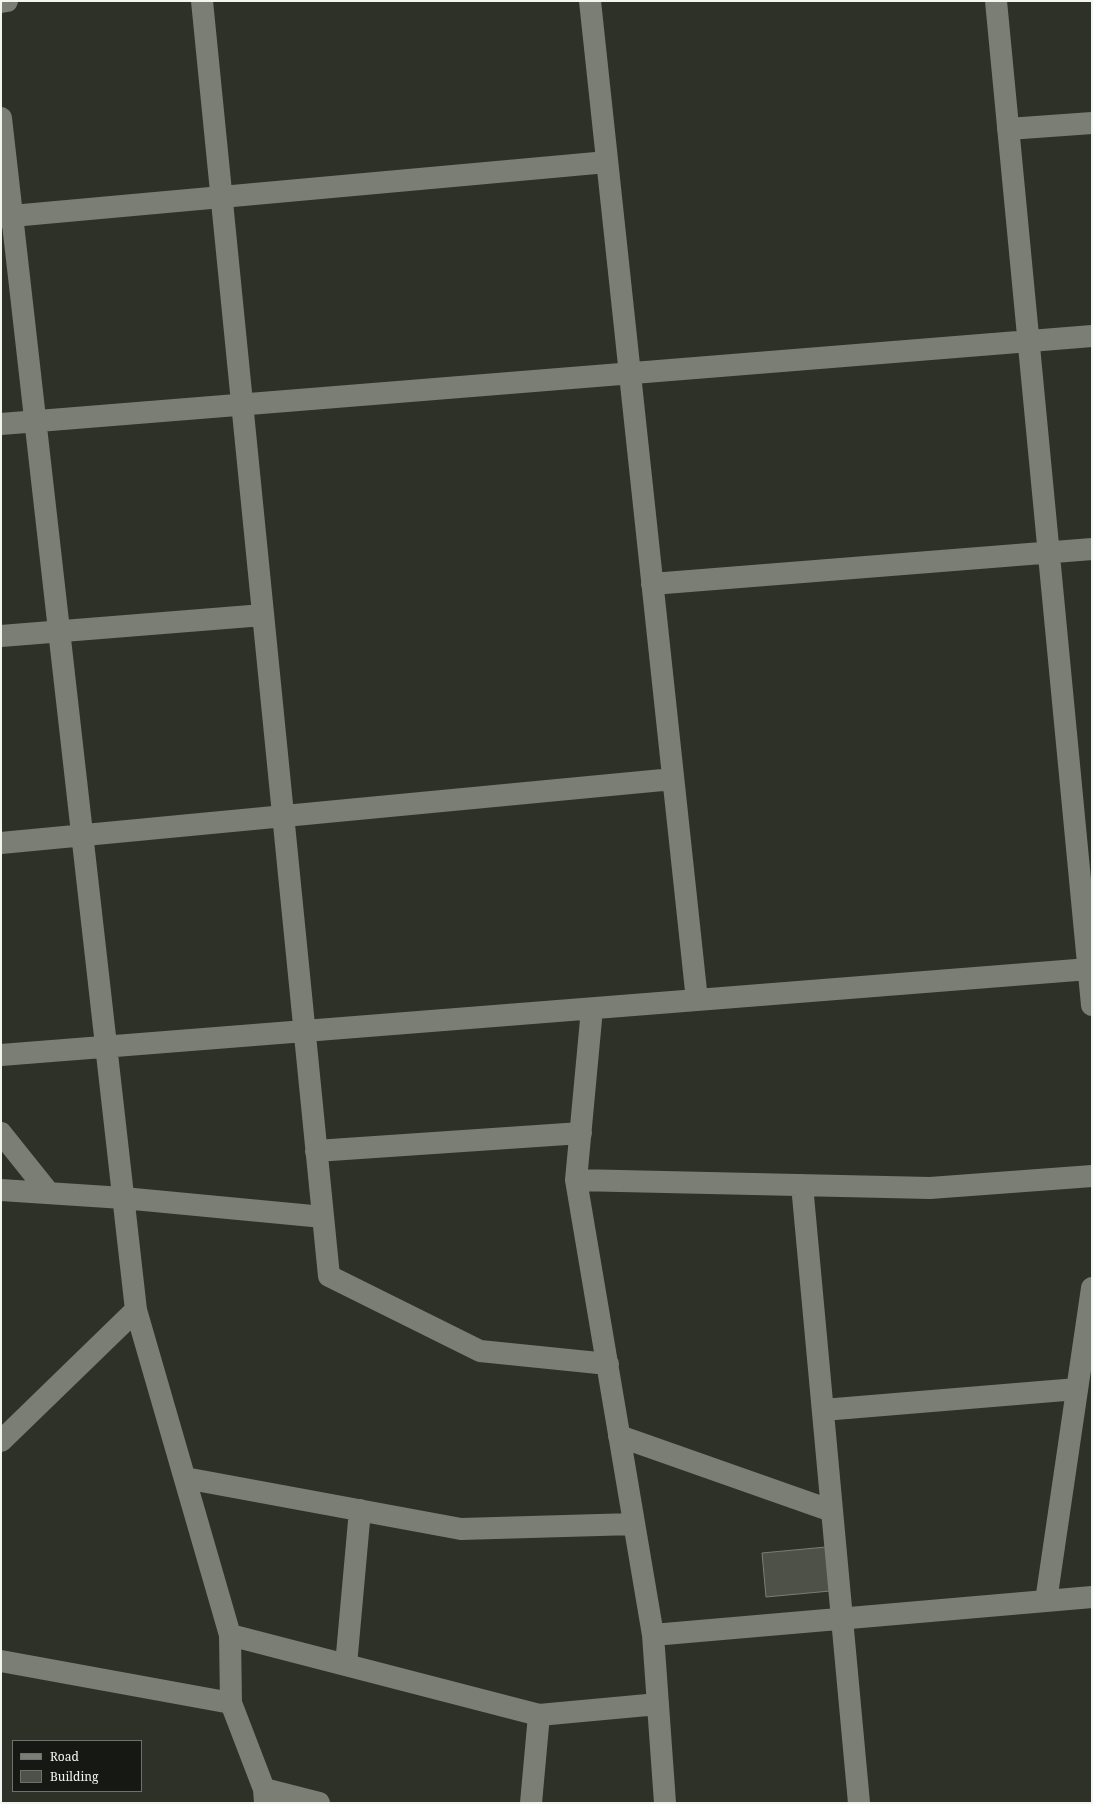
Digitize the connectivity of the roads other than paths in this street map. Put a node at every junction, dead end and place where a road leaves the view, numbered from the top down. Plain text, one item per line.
1 (7, 1) edge
2 (202, 1) edge
3 (590, 1) edge
4 (996, 1) edge
5 (1, 2) edge
6 (1, 118) edge
7 (1092, 123) edge
8 (1008, 129) junction
9 (607, 162) junction
10 (221, 196) junction
11 (6, 216) edge
12 (1092, 336) edge
13 (1028, 341) junction
14 (630, 373) junction
15 (242, 404) junction
16 (35, 421) junction
17 (1, 424) edge
18 (1092, 549) edge
19 (1049, 552) junction
20 (652, 584) junction
21 (263, 615) junction
22 (59, 631) junction
23 (1, 636) edge
24 (673, 780) junction
25 (283, 816) junction
26 (82, 835) junction
27 (1, 843) edge
28 (1089, 969) junction
29 (696, 1000) junction
30 (1092, 1005) edge
31 (592, 1009) junction
32 (304, 1031) junction
33 (106, 1047) junction
34 (1, 1055) edge
35 (1, 1132) edge
36 (581, 1133) junction
37 (316, 1151) junction
38 (1092, 1176) edge
39 (576, 1180) junction
40 (802, 1185) junction
41 (1, 1190) edge
42 (49, 1193) junction
43 (123, 1198) junction
44 (323, 1217) junction
45 (1092, 1288) edge
46 (136, 1310) junction
47 (608, 1364) junction
48 (1077, 1389) junction
49 (823, 1410) junction
50 (619, 1436) junction
51 (1, 1441) edge
52 (184, 1478) junction
53 (360, 1510) junction
54 (832, 1511) junction
55 (634, 1524) junction
56 (1092, 1597) edge
57 (1046, 1601) junction
58 (842, 1618) junction
59 (230, 1635) junction
60 (653, 1635) junction
61 (1, 1661) edge
62 (346, 1665) junction
63 (231, 1703) junction
64 (658, 1704) junction
65 (539, 1715) junction
66 (264, 1796) edge
67 (319, 1803) edge
68 (531, 1803) edge
69 (665, 1803) edge
70 (859, 1803) edge

1 - 5 street
2 - 10 street
3 - 9 street
4 - 8 street
6 - 11 street
7 - 8 street
8 - 13 street
9 - 10 street
9 - 14 street
10 - 11 street
10 - 15 street
11 - 16 street
12 - 13 street
13 - 14 street
13 - 19 street
14 - 15 street
14 - 20 street
15 - 16 street
15 - 21 street
16 - 17 street
16 - 22 street
18 - 19 street
19 - 20 street
19 - 28 street
20 - 24 street
21 - 22 street
21 - 25 street
22 - 23 street
22 - 26 street
24 - 25 street
24 - 29 street
25 - 26 street
25 - 32 street
26 - 27 street
26 - 33 street
28 - 29 street
28 - 30 street
29 - 31 street
31 - 32 street
31 - 36 street
32 - 33 street
32 - 37 street
33 - 34 street
33 - 43 street
35 - 42 street
36 - 37 street
36 - 39 street
37 - 44 street
38 - 40 street
39 - 40 street
39 - 47 street
40 - 49 street
41 - 42 street
42 - 43 street
43 - 44 street
43 - 46 street
44 - 47 street
45 - 48 street
46 - 51 street
46 - 52 street
47 - 50 street
48 - 49 street
48 - 57 street
49 - 54 street
50 - 54 street
50 - 55 street
52 - 53 street
52 - 59 street
53 - 55 street
53 - 62 street
54 - 58 street
55 - 60 street
56 - 57 street
57 - 58 street
58 - 60 street
58 - 70 street
59 - 62 street
59 - 63 street
60 - 64 street
61 - 63 street
62 - 65 street
63 - 66 street
64 - 65 street
64 - 69 street
65 - 68 street
66 - 67 street

